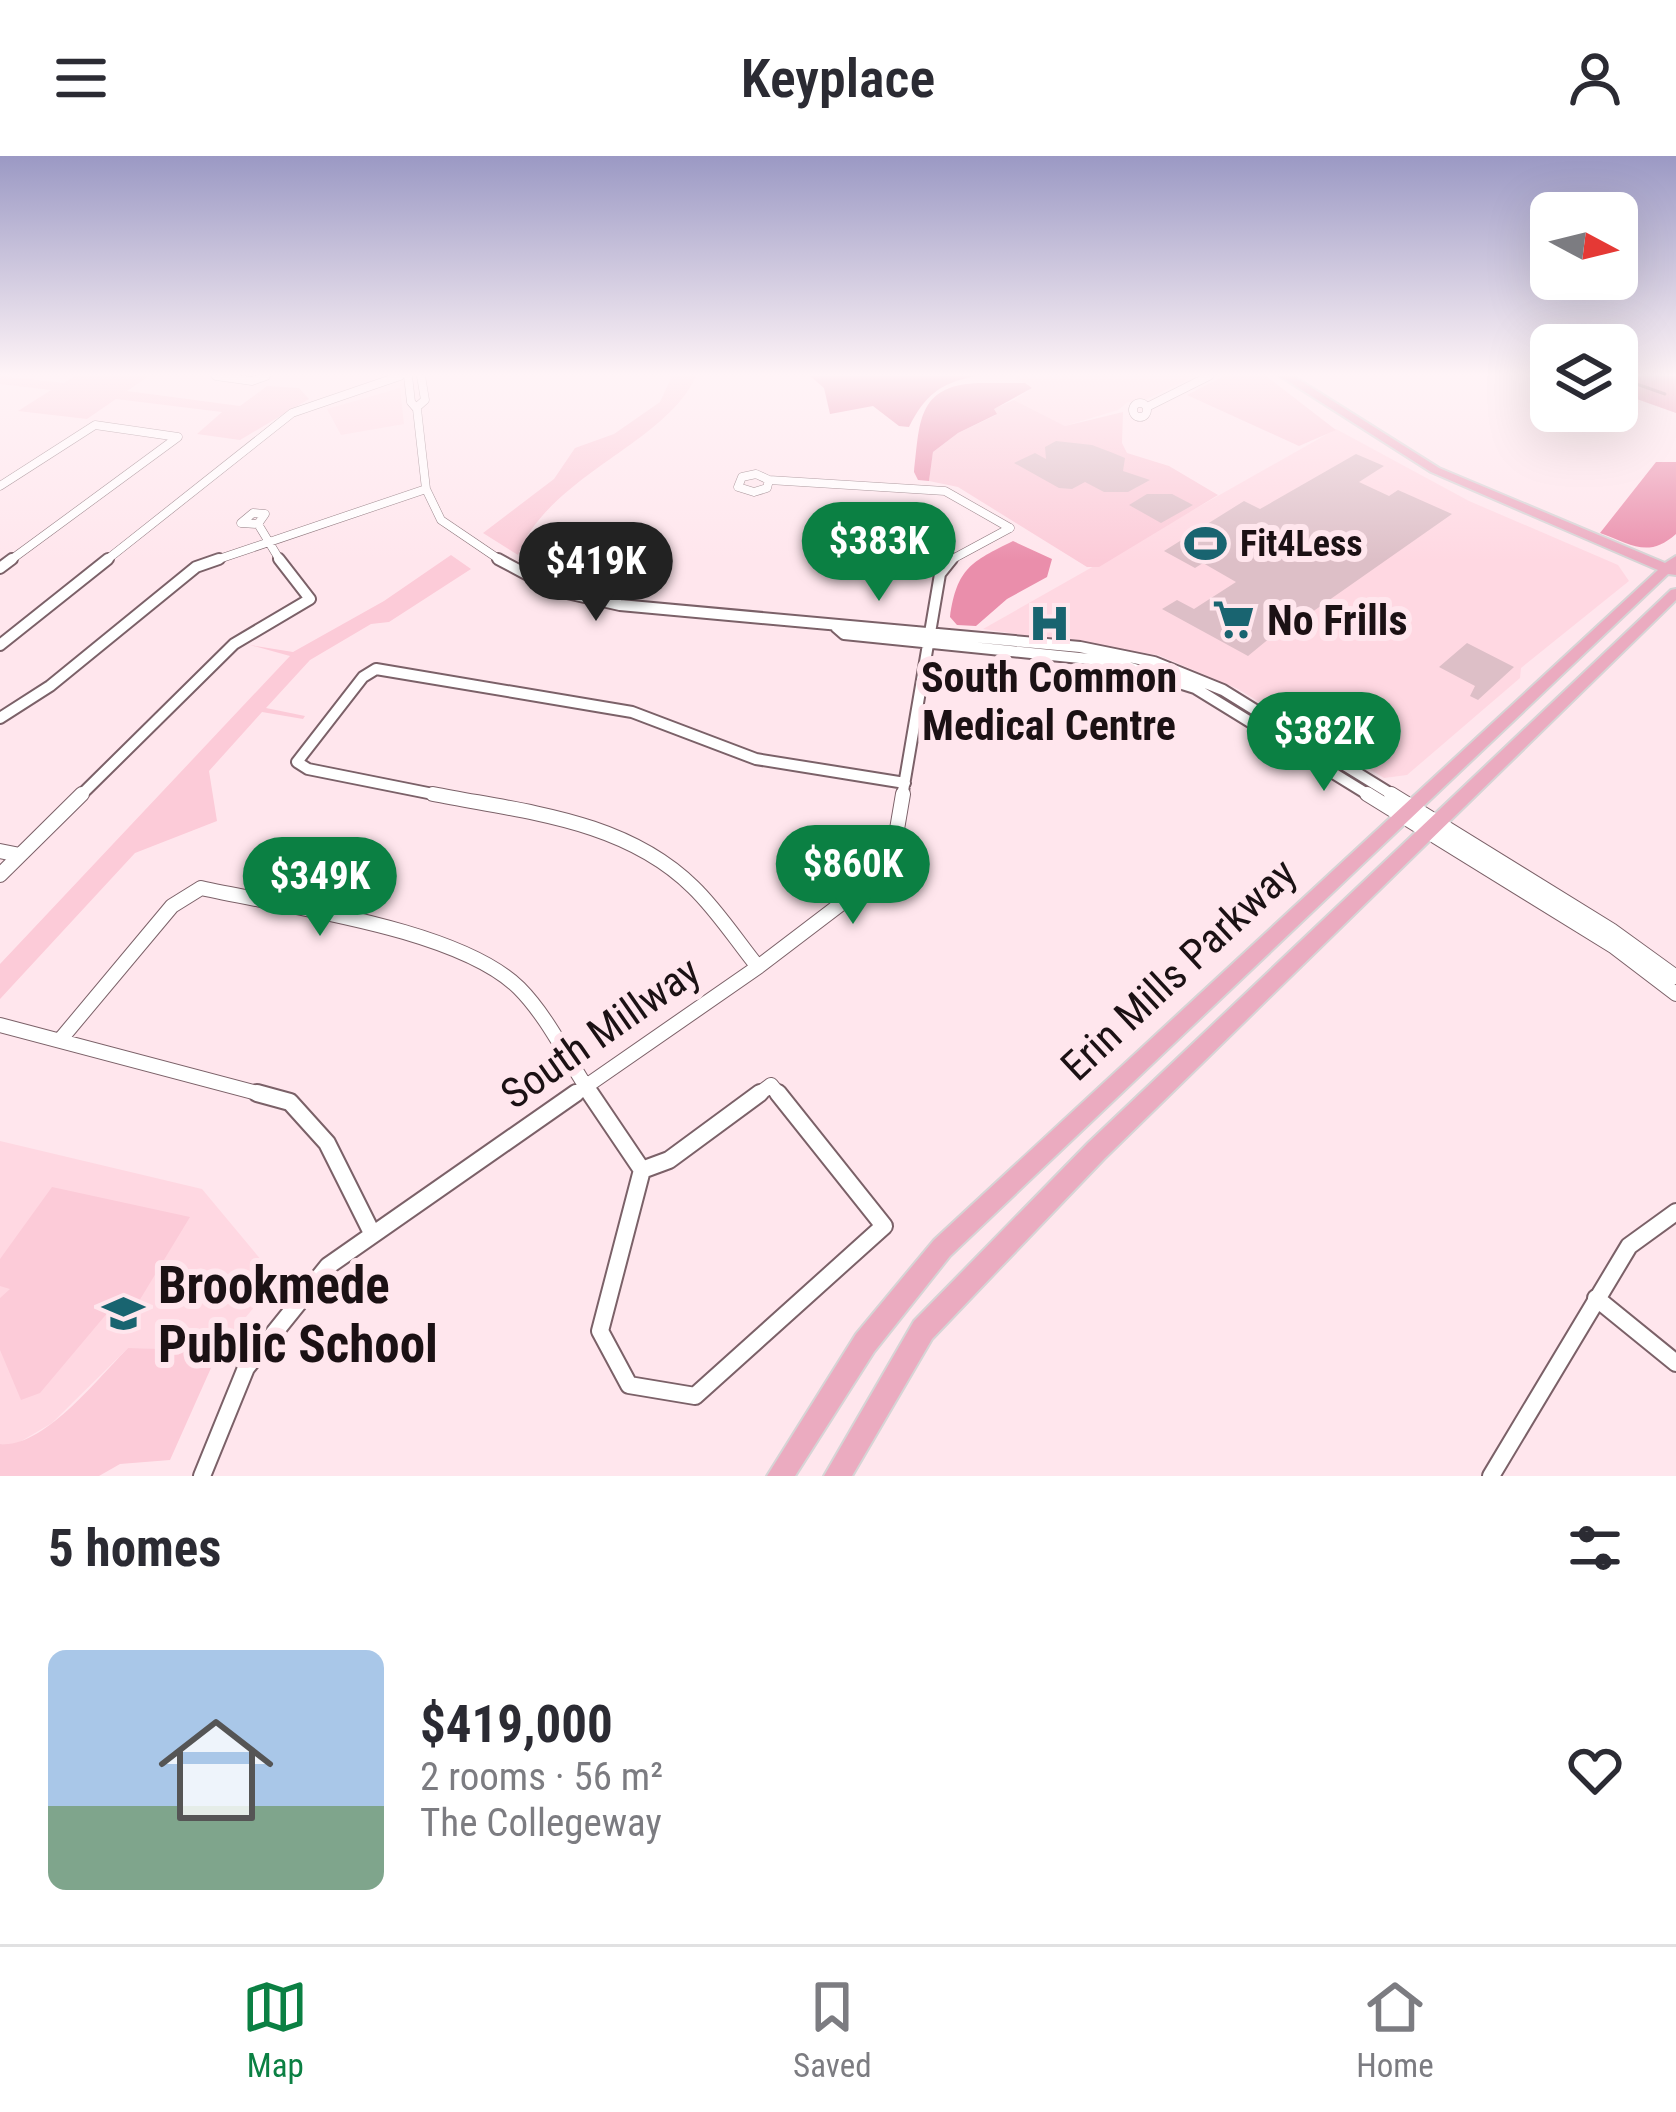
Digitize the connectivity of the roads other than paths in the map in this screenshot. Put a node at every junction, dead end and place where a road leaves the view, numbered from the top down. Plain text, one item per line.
1 (75, 438) edge
2 (177, 438) edge
3 (260, 438) edge
4 (420, 438) edge
5 (1366, 438) edge
6 (769, 480) dead end
7 (0, 486) edge
8 (426, 489) junction
9 (258, 524) dead end
10 (266, 543) junction
11 (0, 568) edge
12 (1669, 569) edge
13 (1676, 583) edge
14 (1676, 593) edge
15 (928, 637) junction
16 (0, 642) edge
17 (0, 718) edge
18 (905, 783) junction
19 (1407, 810) junction
20 (1433, 827) junction
21 (0, 850) edge
22 (20, 855) junction
23 (0, 875) edge
24 (758, 967) junction
25 (1676, 977) edge
26 (1676, 994) edge
27 (0, 1025) edge
28 (60, 1040) junction
29 (586, 1085) junction
30 (642, 1170) junction
31 (1676, 1212) edge
32 (372, 1233) junction
33 (1596, 1298) junction
34 (1676, 1364) edge
35 (1494, 1475) edge
36 (202, 1476) edge
37 (779, 1476) edge
38 (837, 1476) edge

1 - 7 street
2 - 11 street
3 - 16 street
4 - 8 street
5 - 12 main road
6 - 15 street, South Millway
8 - 10 street
8 - 15 street
9 - 10 street
10 - 17 street
10 - 22 street
12 - 13 main road
12 - 19 main road, Erin Mills Parkway
14 - 20 main road, Erin Mills Parkway
15 - 18 street, South Millway
15 - 19 street
18 - 24 street, South Millway
18 - 24 street
19 - 20 street
19 - 37 main road, Erin Mills Parkway
20 - 25 street
20 - 26 street
20 - 38 main road, Erin Mills Parkway
21 - 22 street
22 - 23 street
24 - 29 street, South Millway
27 - 28 street
28 - 29 street
28 - 32 street
29 - 30 street
29 - 32 street, South Millway
30 - 30 street
31 - 33 street
32 - 36 street, South Millway
33 - 34 street
33 - 35 street

